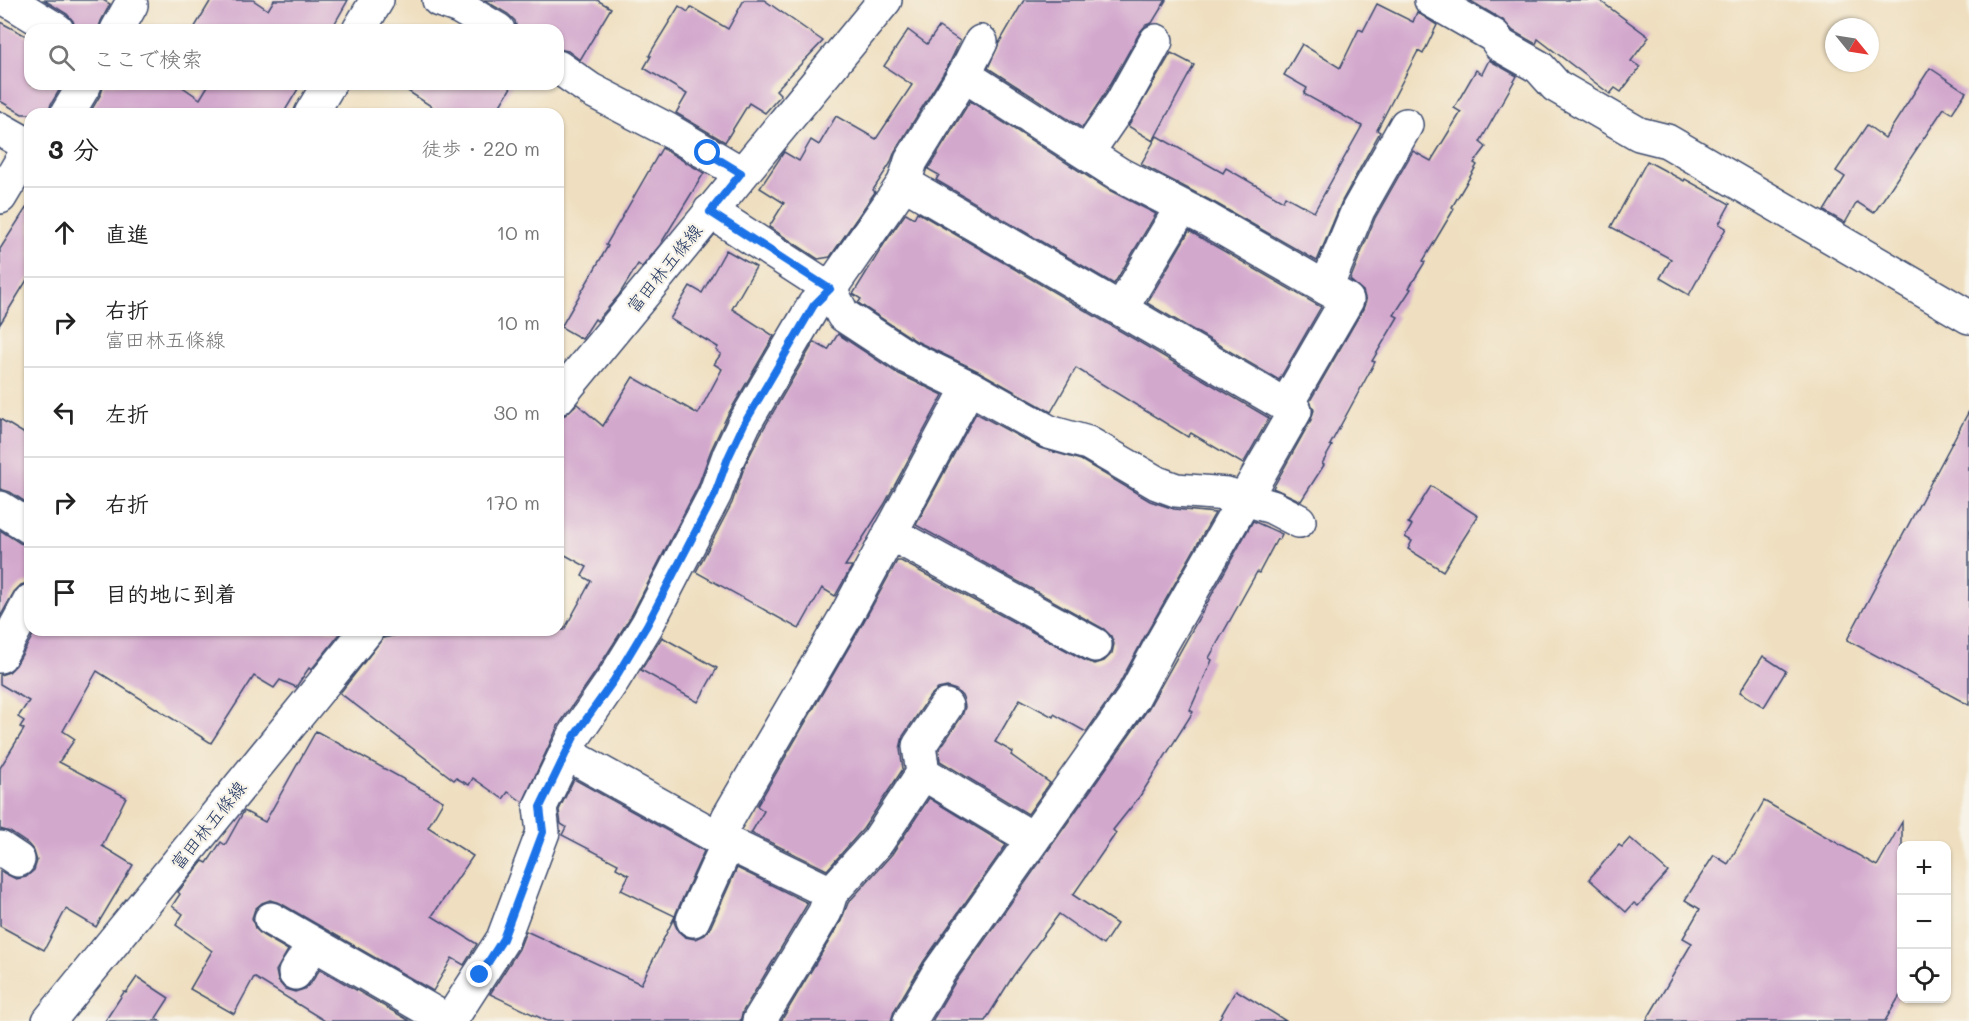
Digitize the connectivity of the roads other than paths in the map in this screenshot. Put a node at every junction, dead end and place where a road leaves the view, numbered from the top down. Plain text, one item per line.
1 (8, 0) edge
2 (377, 0) edge
3 (439, 0) edge
4 (885, 0) edge
5 (1431, 0) edge
6 (47, 24) edge
7 (363, 24) edge
8 (488, 24) edge
9 (1156, 41) dead end
10 (981, 42) dead end
11 (564, 71) edge
12 (964, 75) junction
13 (81, 90) edge
14 (325, 90) edge
15 (71, 108) edge
16 (314, 108) edge
17 (1406, 125) dead end
18 (0, 129) edge
19 (24, 143) edge
20 (1087, 153) junction
21 (24, 156) edge
22 (741, 173) junction
23 (904, 183) junction
24 (0, 197) edge
25 (1182, 207) junction
26 (710, 212) junction
27 (1326, 288) junction
28 (830, 289) junction
29 (1121, 309) junction
30 (1969, 316) edge
31 (969, 387) junction
32 (564, 391) edge
33 (1286, 405) junction
34 (1245, 499) junction
35 (0, 508) edge
36 (1299, 521) dead end
37 (24, 523) edge
38 (890, 533) junction
39 (24, 612) edge
40 (362, 636) edge
41 (1095, 645) dead end
42 (0, 656) edge
43 (946, 706) dead end
44 (566, 753) junction
45 (923, 773) junction
46 (728, 831) junction
47 (1033, 839) junction
48 (831, 893) junction
49 (271, 919) dead end
50 (693, 920) dead end
51 (314, 944) junction
52 (296, 973) dead end
53 (49, 1021) edge
54 (449, 1021) edge
55 (759, 1021) edge
56 (910, 1021) edge

1 - 6 street
2 - 7 street
3 - 8 street
4 - 22 street, 富田林五條線
5 - 30 street
9 - 20 street
10 - 12 street
11 - 22 street
12 - 20 street
12 - 23 street
13 - 15 street
14 - 16 street
17 - 27 street
18 - 19 street
20 - 25 street
21 - 24 street
22 - 26 street, 富田林五條線
23 - 28 street
23 - 29 street
25 - 27 street
25 - 29 street
26 - 28 street
26 - 32 street, 富田林五條線
27 - 33 street
28 - 31 street
28 - 44 street
29 - 33 street
31 - 34 street
31 - 38 street
33 - 34 street
34 - 36 street
34 - 47 street
35 - 37 street
38 - 41 street
38 - 46 street
39 - 42 street
40 - 53 street, 富田林五條線
43 - 45 street
44 - 46 street
44 - 54 street
45 - 47 street
45 - 48 street
46 - 48 street
46 - 50 street
47 - 56 street
48 - 55 street
49 - 51 street
51 - 52 street
51 - 54 street

